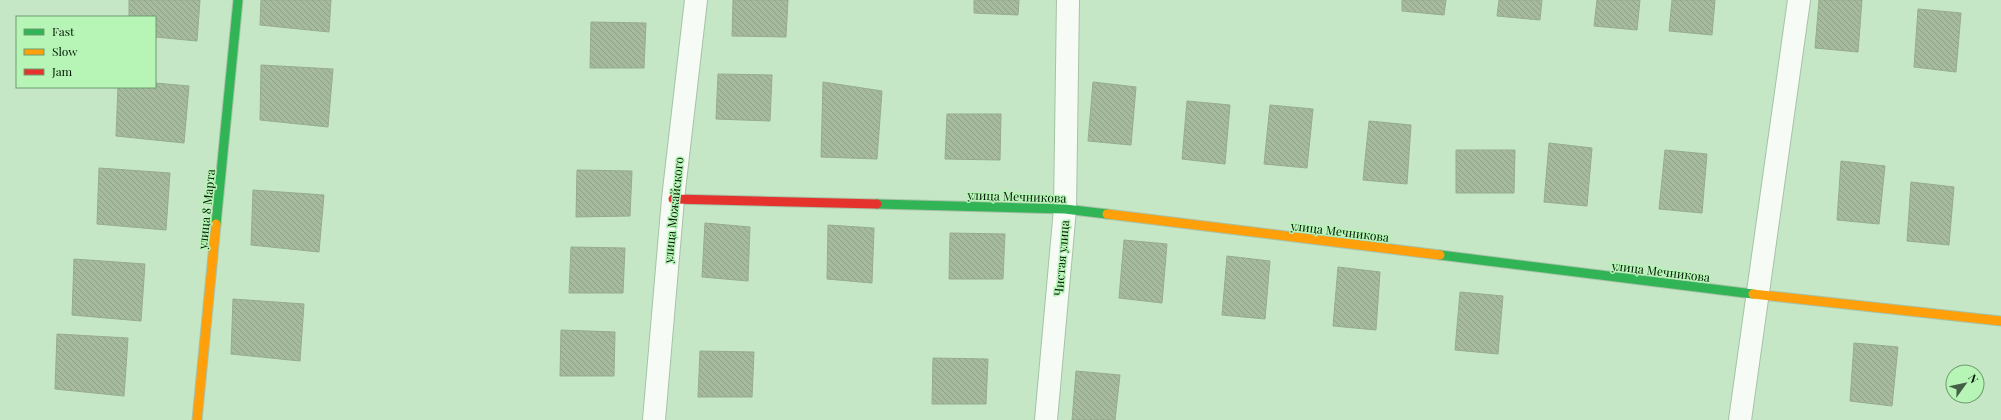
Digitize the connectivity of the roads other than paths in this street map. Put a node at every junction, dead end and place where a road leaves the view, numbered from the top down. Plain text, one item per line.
1 (238, 0) edge
2 (696, 0) edge
3 (1068, 0) edge
4 (1799, 0) edge
5 (673, 199) junction
6 (1065, 209) junction
7 (1758, 295) junction
8 (2001, 321) edge
9 (197, 420) edge
10 (654, 420) edge
11 (1046, 420) edge
12 (1740, 420) edge

1 - 9 street, улица 8 Марта
2 - 5 street, улица Можайского
3 - 6 street, Чистая улица
4 - 7 street
5 - 6 street, улица Мечникова
5 - 10 street, улица Можайского
6 - 7 street, улица Мечникова
6 - 11 street, Чистая улица
7 - 8 street, улица Мечникова
7 - 12 street

